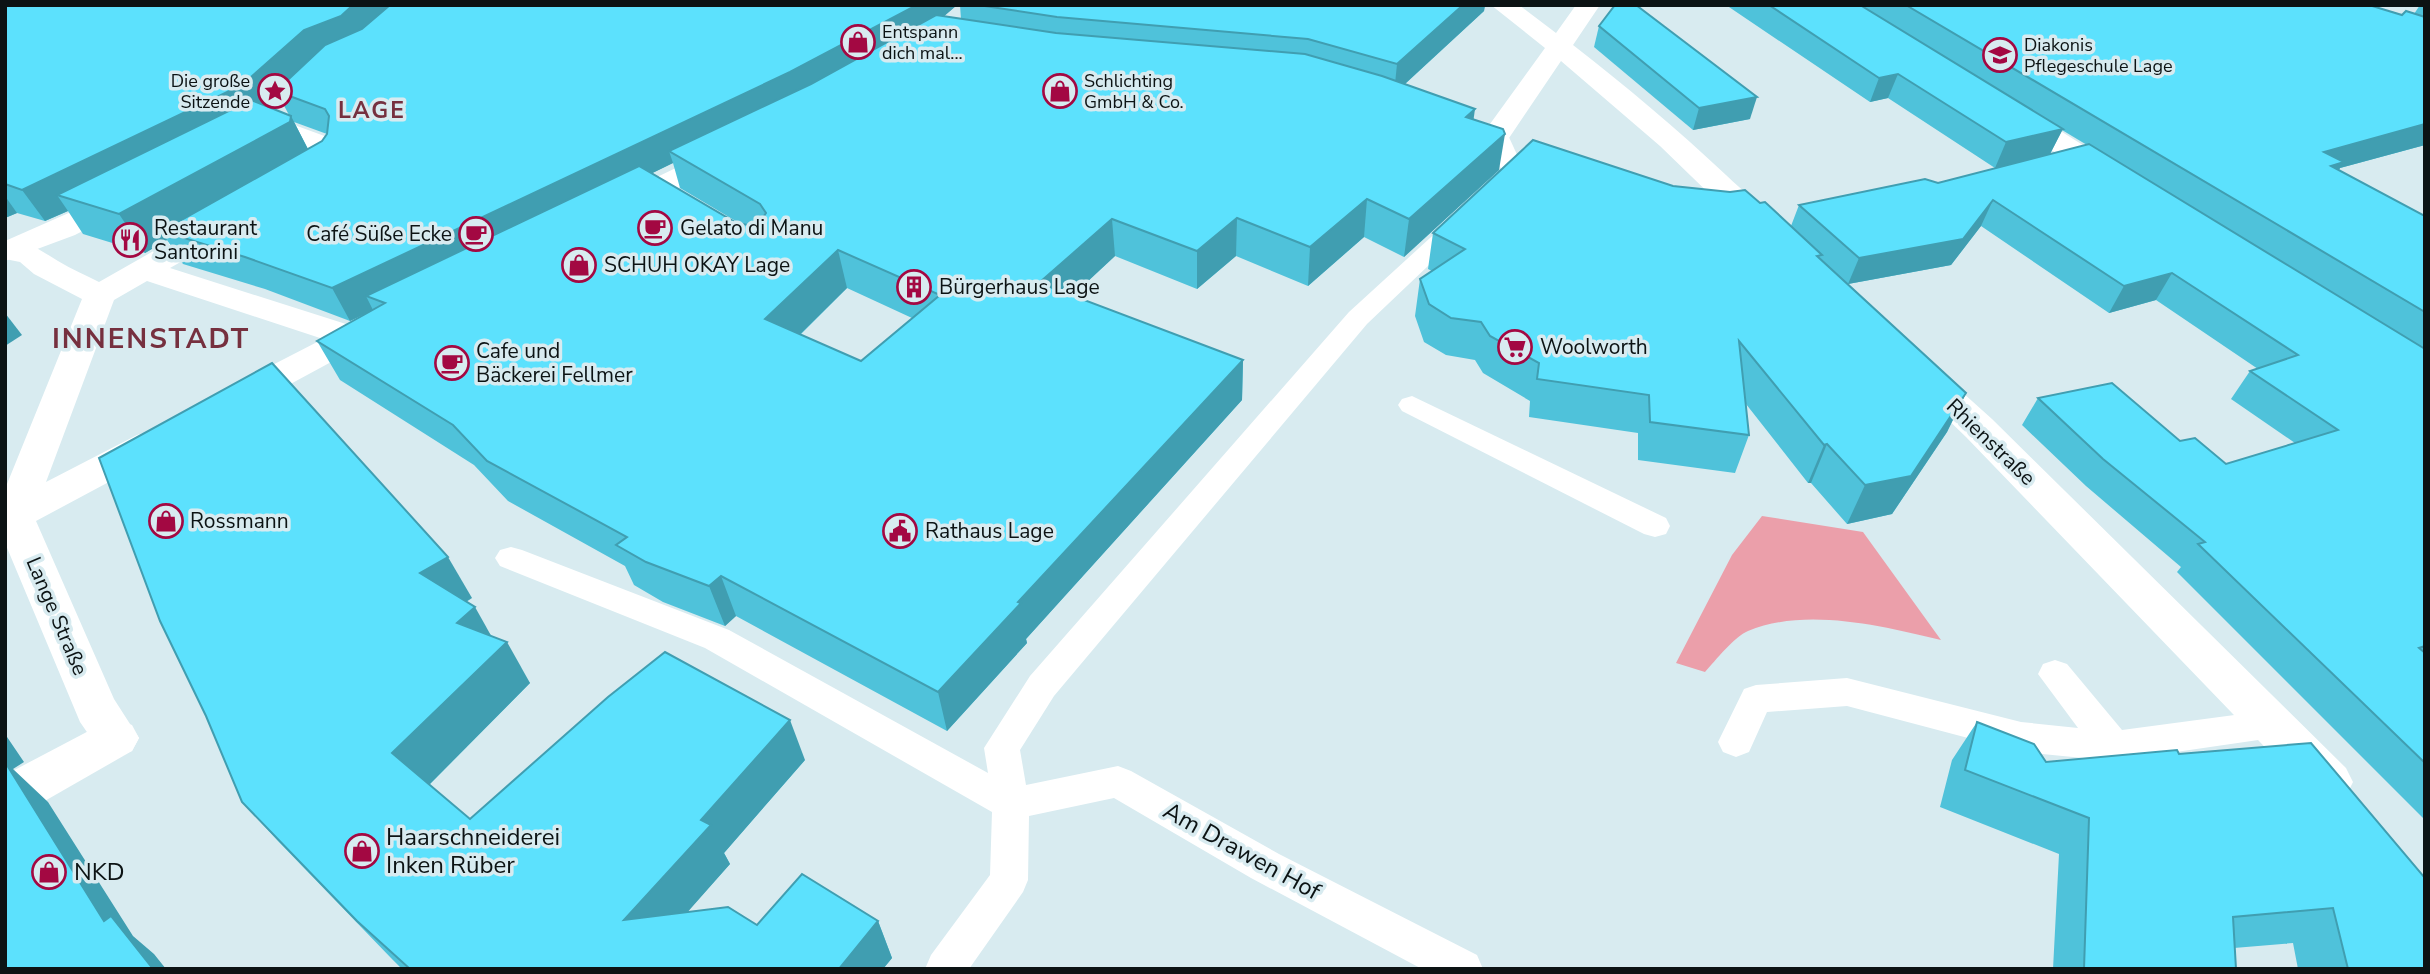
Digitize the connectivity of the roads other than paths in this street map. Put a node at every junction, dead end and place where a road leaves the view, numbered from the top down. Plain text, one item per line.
1 (1503, 5) edge
2 (1588, 5) edge
3 (1561, 47) junction
4 (1989, 99) edge
5 (1433, 116) edge
6 (268, 123) edge
7 (1497, 135) junction
8 (749, 141) edge
9 (2083, 157) junction
10 (2044, 167) edge
11 (149, 186) edge
12 (279, 192) edge
13 (2141, 193) edge
14 (244, 212) edge
15 (594, 218) edge
16 (1787, 251) edge
17 (9, 252) edge
18 (153, 265) junction
19 (100, 295) junction
20 (389, 318) edge
21 (352, 337) junction
22 (1896, 352) edge
23 (1412, 405) dead end
24 (14, 516) junction
25 (1655, 526) dead end
26 (511, 558) dead end
27 (2054, 674) dead end
28 (2272, 724) junction
29 (1736, 742) dead end
30 (2114, 746) junction
31 (5, 799) edge
32 (1011, 804) junction
33 (2358, 810) edge
34 (945, 969) edge
35 (1463, 969) edge

1 - 3 street
2 - 3 street
3 - 7 street
3 - 16 street
4 - 9 street
5 - 7 street
6 - 12 street
7 - 32 lane
8 - 15 street
9 - 10 street
9 - 13 street
11 - 17 street
14 - 18 street
17 - 19 street
18 - 19 street
18 - 21 street
19 - 24 street
20 - 21 street
21 - 24 street
22 - 28 street, Rhienstraße
23 - 25 lane
24 - 31 street, Lange Straße
26 - 32 lane
27 - 30 lane
28 - 30 lane
28 - 33 street, Rhienstraße
29 - 30 lane
32 - 34 lane
32 - 35 lane, Am Drawen Hof

